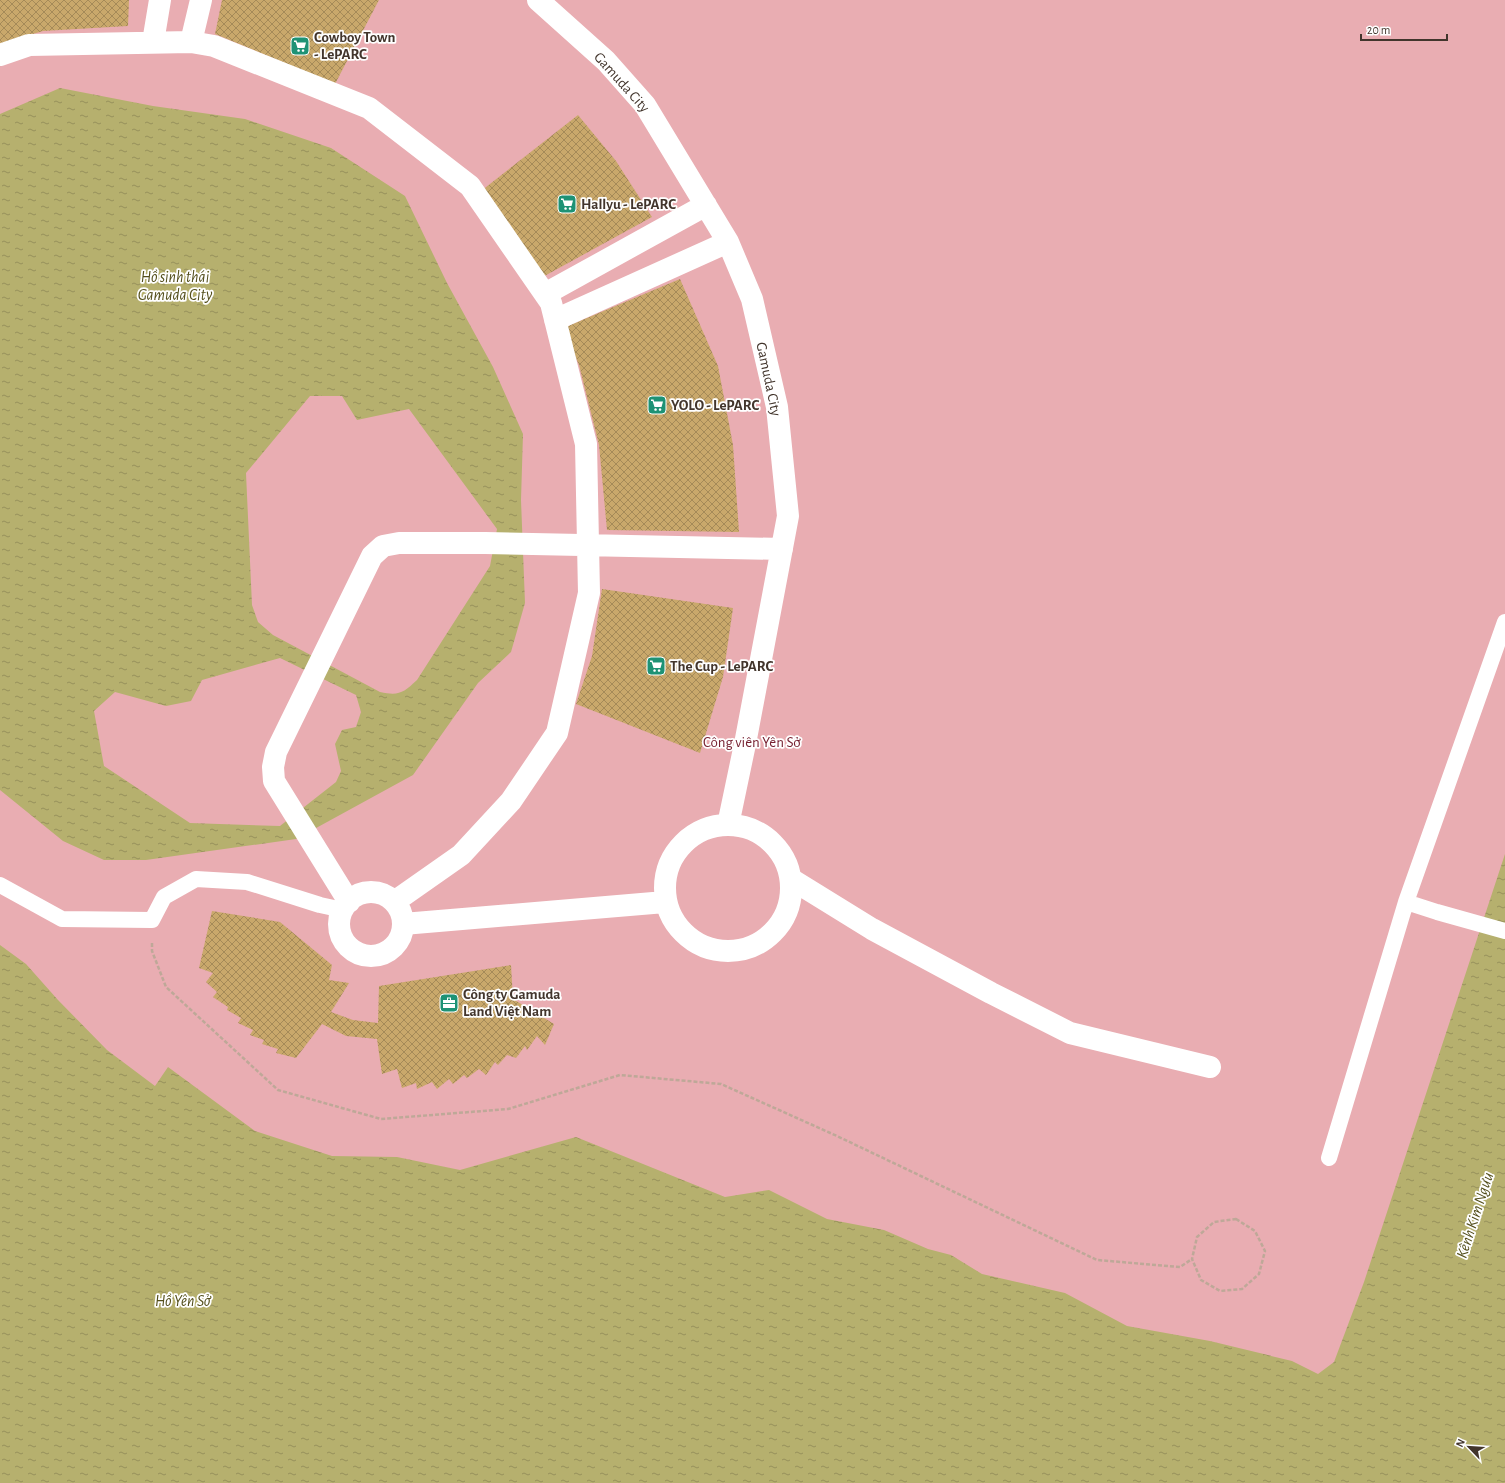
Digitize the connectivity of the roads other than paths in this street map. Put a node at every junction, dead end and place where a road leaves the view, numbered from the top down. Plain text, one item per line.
1 (160, 0) edge
2 (201, 0) edge
3 (538, 0) edge
4 (153, 42) junction
5 (191, 42) junction
6 (0, 56) edge
7 (706, 205) junction
8 (728, 242) junction
9 (545, 294) junction
10 (555, 320) junction
11 (588, 545) junction
12 (782, 549) junction
13 (1505, 622) edge
14 (728, 824) junction
15 (791, 879) junction
16 (0, 885) edge
17 (394, 902) junction
18 (665, 902) junction
19 (1406, 902) junction
20 (346, 906) junction
21 (403, 924) junction
22 (1505, 931) edge
23 (1210, 1066) dead end
24 (1329, 1158) dead end

1 - 4 street
2 - 5 street
3 - 7 street, Gamuda City
4 - 5 street
4 - 6 street
5 - 9 street
7 - 8 street, Gamuda City
7 - 9 street
8 - 10 street
8 - 12 street, Gamuda City
9 - 10 street
10 - 11 street
11 - 12 street
11 - 17 street
11 - 20 street
12 - 14 street, Gamuda City
13 - 19 lane
14 - 15 street
14 - 18 street
15 - 18 street
15 - 23 street
16 - 20 lane
17 - 20 street
17 - 21 street
18 - 21 street
19 - 22 lane
19 - 24 lane
20 - 21 street

